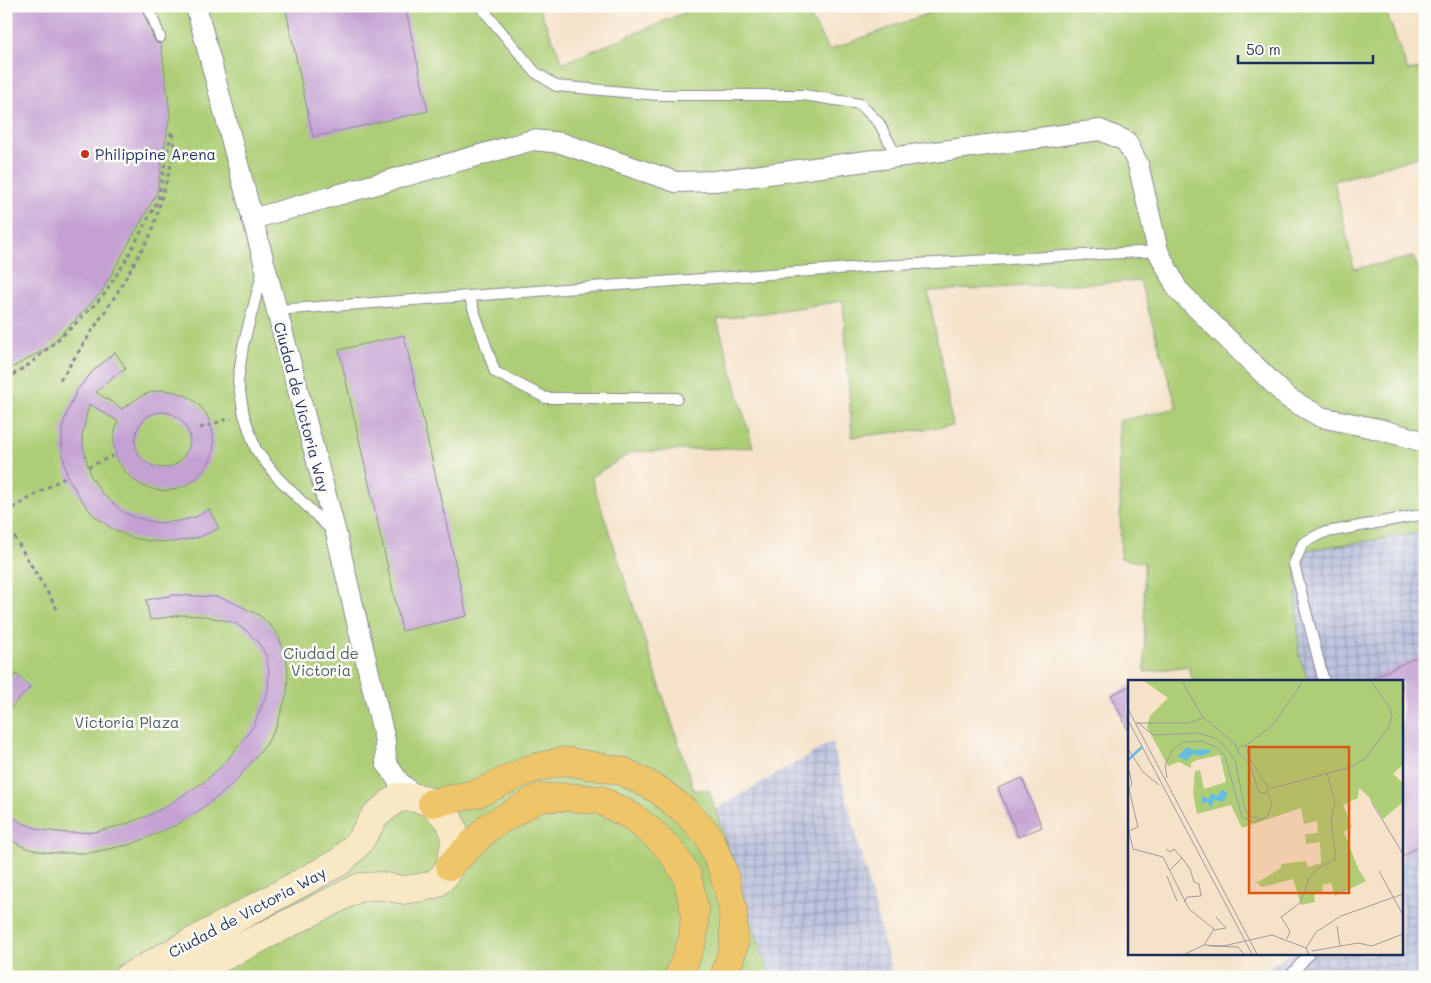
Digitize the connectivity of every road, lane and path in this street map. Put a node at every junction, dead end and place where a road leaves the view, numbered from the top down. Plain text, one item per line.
1 (148, 6) edge
2 (196, 6) edge
3 (480, 6) edge
4 (160, 37) dead end
5 (897, 157) junction
6 (252, 219) junction
7 (1158, 251) junction
8 (264, 264) junction
9 (469, 296) junction
10 (276, 310) junction
11 (6, 379) edge
12 (60, 380) dead end
13 (677, 398) dead end
14 (244, 415) junction
15 (200, 428) dead end
16 (1425, 442) edge
17 (116, 454) dead end
18 (88, 467) dead end
19 (67, 476) dead end
20 (6, 512) edge
21 (1425, 514) edge
22 (6, 523) edge
23 (337, 537) junction
24 (59, 612) dead end
25 (1323, 680) edge
26 (425, 800) junction
27 (450, 866) junction
28 (1307, 956) edge
29 (128, 977) edge
30 (184, 977) edge
31 (678, 977) edge
32 (724, 977) edge
33 (1288, 977) edge

1 - 4 lane
2 - 6 street, Ciudad de Victoria Way
3 - 5 lane
5 - 6 street
5 - 7 street
6 - 8 street, Ciudad de Victoria Way
7 - 9 lane
7 - 16 street
8 - 10 street, Ciudad de Victoria Way
8 - 14 lane
9 - 10 lane
9 - 13 lane
10 - 23 street, Ciudad de Victoria Way
11 - 12 path
14 - 15 path
14 - 23 lane
17 - 18 path
19 - 20 path
21 - 25 lane
22 - 24 path
23 - 26 street, Ciudad de Victoria Way
26 - 27 main road
26 - 29 main road, Ciudad de Victoria Way
26 - 32 highway
27 - 30 main road, Ciudad de Victoria Way
27 - 31 highway
28 - 33 lane

